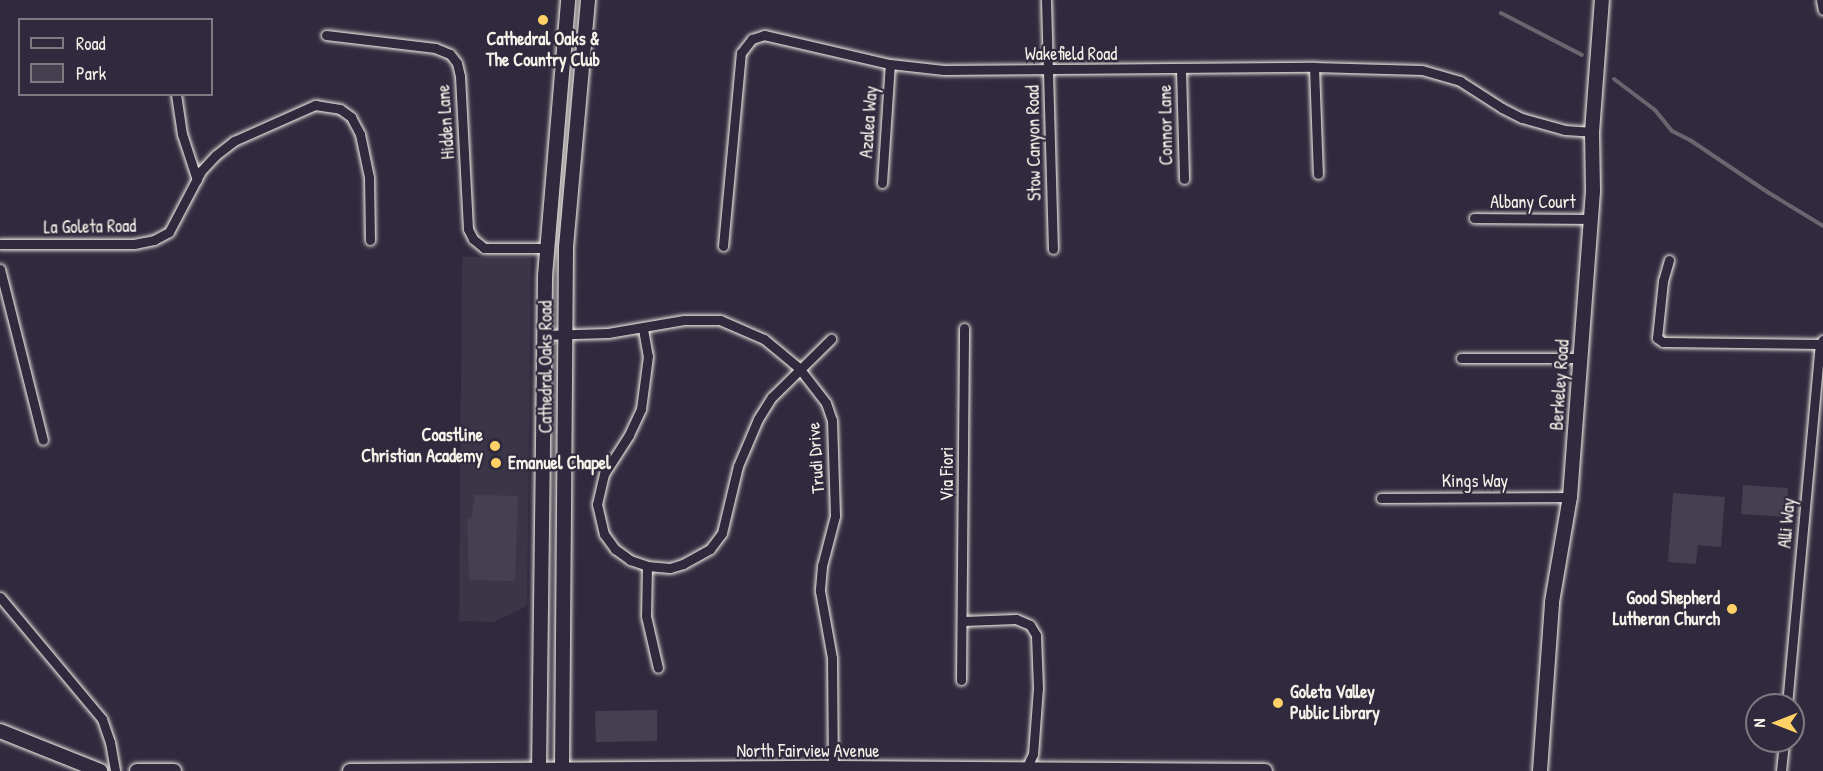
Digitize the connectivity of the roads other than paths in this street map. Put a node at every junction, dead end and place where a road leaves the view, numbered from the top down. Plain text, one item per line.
1 (568, 0) edge
2 (588, 0) edge
3 (1046, 0) edge
4 (1602, 0) edge
5 (1821, 0) edge
6 (1823, 10) edge
7 (326, 35) dead end
8 (890, 64) junction
9 (1314, 67) junction
10 (1181, 70) junction
11 (1049, 71) junction
12 (176, 96) edge
13 (1592, 132) junction
14 (1318, 174) dead end
15 (1184, 179) dead end
16 (197, 180) junction
17 (882, 183) dead end
18 (1474, 218) dead end
19 (1591, 219) junction
20 (370, 240) dead end
21 (0, 244) edge
22 (723, 246) dead end
23 (547, 248) junction
24 (1053, 249) dead end
25 (1669, 260) dead end
26 (0, 269) edge
27 (964, 328) dead end
28 (643, 329) junction
29 (544, 335) junction
30 (564, 336) junction
31 (831, 339) dead end
32 (1821, 342) edge
33 (1461, 358) dead end
34 (1580, 358) junction
35 (799, 368) junction
36 (44, 440) dead end
37 (1570, 497) junction
38 (1381, 498) dead end
39 (647, 567) junction
40 (0, 597) edge
41 (963, 621) junction
42 (658, 668) dead end
43 (961, 680) dead end
44 (1788, 693) edge
45 (0, 731) edge
46 (1783, 753) edge
47 (833, 768) junction
48 (1025, 770) edge
49 (100, 771) edge
50 (115, 771) edge
51 (137, 771) edge
52 (174, 771) edge
53 (350, 771) edge
54 (539, 771) edge
55 (562, 771) edge
56 (1265, 771) edge
57 (1540, 771) edge
58 (1781, 771) edge

1 - 23 main road, Cathedral Oaks Road
2 - 30 main road, Cathedral Oaks Road
3 - 11 street, Stow Canyon Road
4 - 13 main road, Berkeley Road
5 - 6 street
7 - 23 street, Hidden Lane
8 - 11 street, Wakefield Road
8 - 17 street, Azalea Way
8 - 22 street, Wakefield Road
9 - 10 street, Wakefield Road
9 - 13 street, Wakefield Road
9 - 14 street
10 - 11 street, Wakefield Road
10 - 15 street, Connor Lane
11 - 24 street, Stow Canyon Road
12 - 16 street
13 - 19 main road, Berkeley Road
16 - 20 street, La Goleta Road
16 - 21 street, La Goleta Road
18 - 19 street, Albany Court
19 - 34 main road, Berkeley Road
23 - 29 main road, Cathedral Oaks Road
25 - 32 street, Alli Way
26 - 36 street
27 - 41 street, Via Fiori
28 - 30 street, Trudi Drive
28 - 35 street, Trudi Drive
28 - 39 street
29 - 30 street, Trudi Drive
29 - 54 main road, Cathedral Oaks Road
30 - 55 main road, Cathedral Oaks Road
31 - 35 street
32 - 44 street, Alli Way
33 - 34 street
34 - 37 main road, Berkeley Road
35 - 39 street
35 - 47 street, Trudi Drive
37 - 38 street, Kings Way
37 - 57 main road, Berkeley Road
39 - 42 street
40 - 50 street
41 - 43 street, Via Fiori
41 - 48 street
45 - 49 main road
46 - 58 street
47 - 48 main road, North Fairview Avenue
47 - 55 main road, North Fairview Avenue
48 - 56 main road, North Fairview Avenue
51 - 52 main road
53 - 54 main road, North Fairview Avenue
54 - 55 main road, North Fairview Avenue

